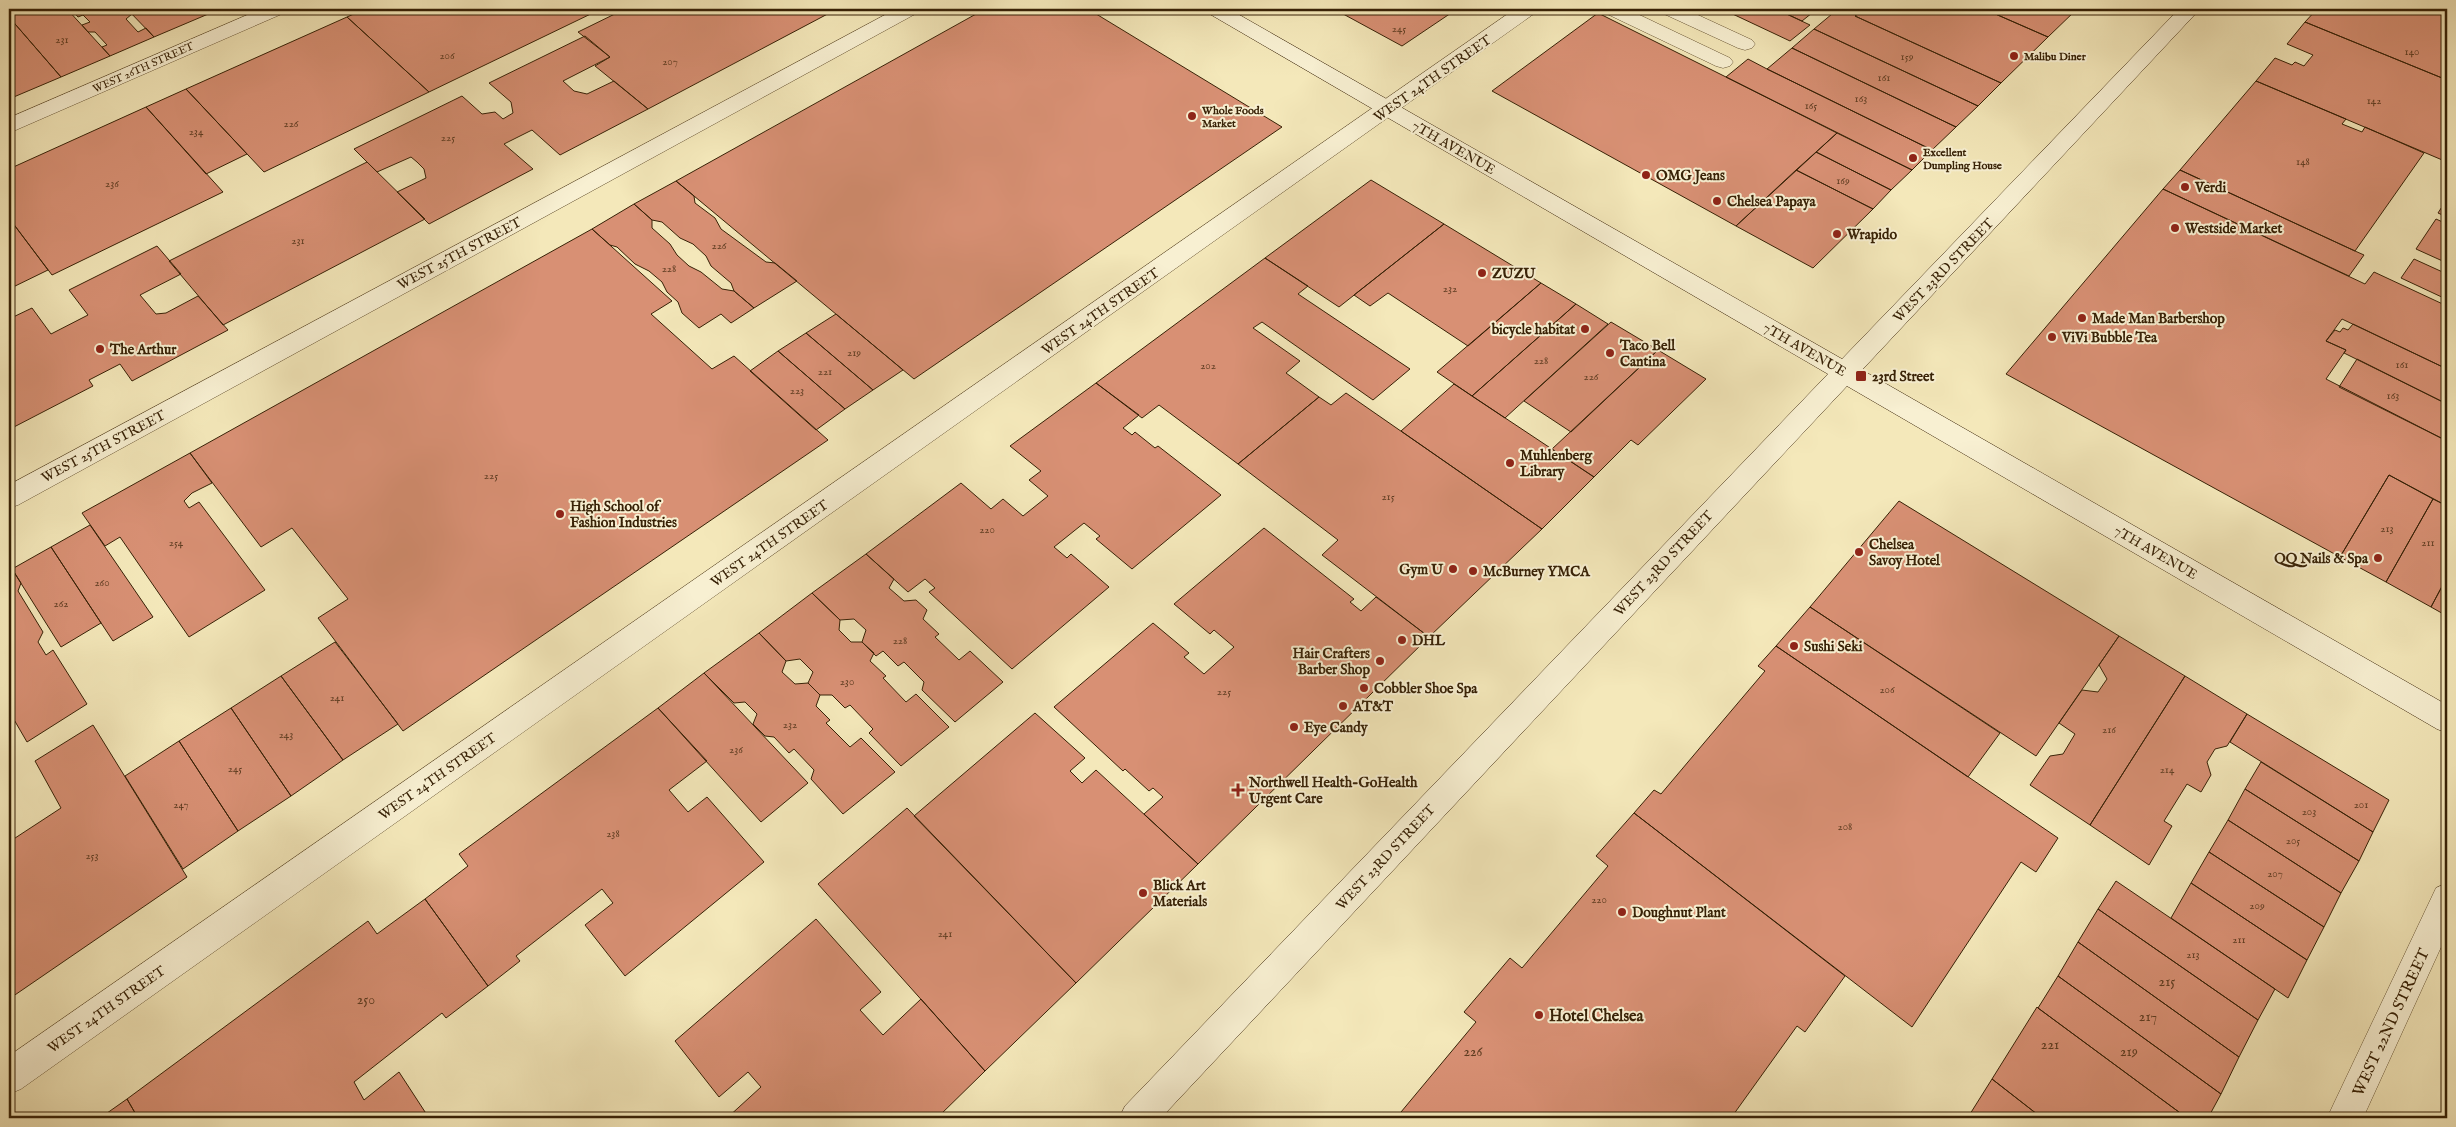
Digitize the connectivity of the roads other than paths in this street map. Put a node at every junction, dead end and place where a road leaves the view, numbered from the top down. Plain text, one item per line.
1 (277, 9) edge
2 (910, 9) edge
3 (1215, 9) edge
4 (1528, 9) edge
5 (1612, 9) edge
6 (1670, 9) edge
7 (2190, 9) edge
8 (1745, 44) dead end
9 (1723, 62) dead end
10 (1388, 109) junction
11 (9, 126) edge
12 (1845, 372) junction
13 (9, 497) edge
14 (2447, 720) edge
15 (2447, 899) edge
16 (9, 1077) edge
17 (1138, 1118) edge
18 (2345, 1118) edge

1 - 11 street, WEST 26TH STREET
2 - 13 street, WEST 25TH STREET
3 - 10 street, 7TH AVENUE
4 - 10 street, WEST 24TH STREET
5 - 9 street
6 - 8 street
7 - 12 street, WEST 23RD STREET
10 - 12 street, 7TH AVENUE
10 - 16 street, WEST 24TH STREET
12 - 14 street, 7TH AVENUE
12 - 17 street, WEST 23RD STREET
15 - 18 street, WEST 22ND STREET

